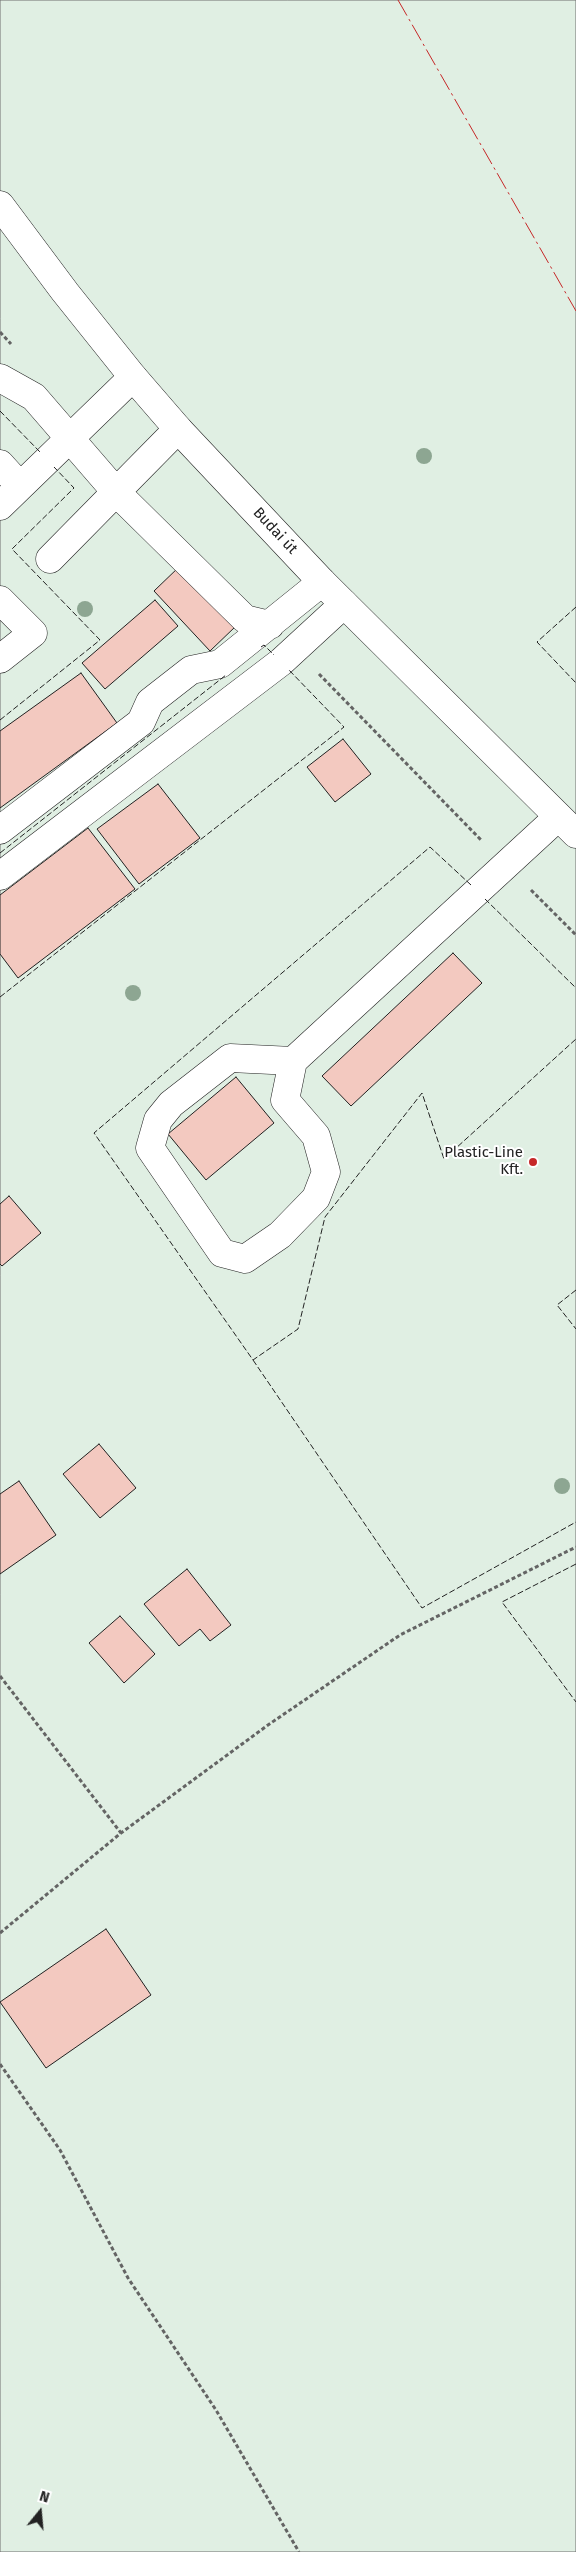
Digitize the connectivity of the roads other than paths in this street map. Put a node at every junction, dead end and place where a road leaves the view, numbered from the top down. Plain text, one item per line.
1 (0, 205) edge
2 (133, 377) junction
3 (0, 378) edge
4 (178, 429) junction
5 (67, 438) junction
6 (0, 464) edge
7 (20, 486) junction
8 (117, 493) junction
9 (0, 506) edge
10 (50, 559) dead end
11 (322, 582) junction
12 (0, 600) edge
13 (344, 604) junction
14 (270, 625) junction
15 (0, 658) edge
16 (567, 826) edge
17 (0, 830) edge
18 (0, 876) edge
19 (293, 1061) junction

1 - 2 main road, Budai út
2 - 4 main road, Budai út
2 - 5 main road
3 - 5 main road
4 - 8 main road
4 - 11 main road, Budai út
5 - 7 main road
5 - 8 main road
6 - 7 main road
7 - 9 main road
8 - 10 main road
8 - 14 main road
11 - 13 main road, Budai út
11 - 14 main road
12 - 15 main road
13 - 16 main road, Budai út
13 - 18 main road
14 - 17 main road
16 - 19 main road
19 - 19 main road

